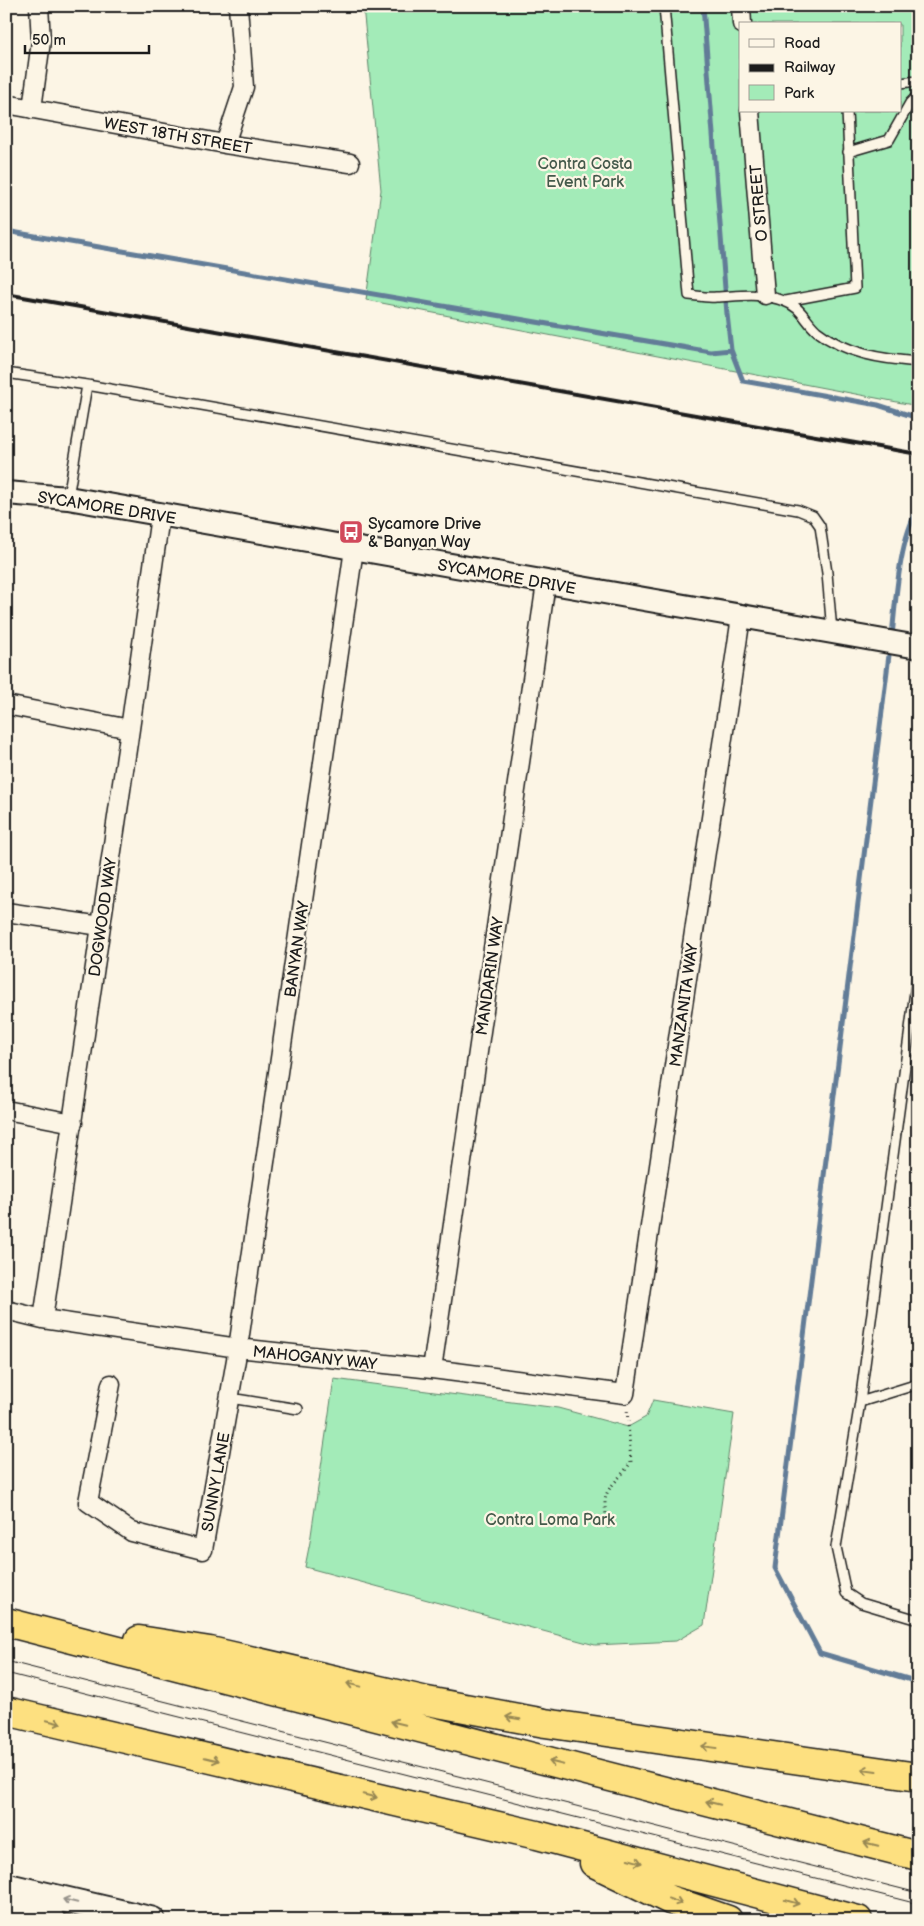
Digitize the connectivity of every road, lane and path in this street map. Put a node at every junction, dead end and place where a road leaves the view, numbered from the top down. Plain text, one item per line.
1 (39, 6) edge
2 (238, 6) edge
3 (664, 6) edge
4 (741, 6) edge
5 (742, 22) edge
6 (918, 81) edge
7 (902, 83) edge
8 (918, 94) edge
9 (6, 104) edge
10 (32, 108) junction
11 (750, 112) edge
12 (847, 112) edge
13 (225, 144) junction
14 (848, 152) junction
15 (350, 163) dead end
16 (758, 295) junction
17 (786, 301) junction
18 (918, 362) edge
19 (6, 373) edge
20 (87, 385) junction
21 (6, 493) edge
22 (68, 498) junction
23 (160, 516) junction
24 (354, 549) junction
25 (546, 583) junction
26 (740, 617) junction
27 (832, 632) junction
28 (918, 647) edge
29 (6, 705) edge
30 (130, 729) junction
31 (6, 912) edge
32 (101, 926) junction
33 (918, 969) edge
34 (6, 1110) edge
35 (73, 1123) junction
36 (6, 1310) edge
37 (43, 1318) junction
38 (238, 1348) junction
39 (432, 1369) junction
40 (111, 1384) dead end
41 (918, 1384) edge
42 (625, 1394) junction
43 (230, 1398) junction
44 (860, 1402) junction
45 (298, 1409) dead end
46 (609, 1528) dead end
47 (918, 1620) edge
48 (6, 1621) edge
49 (6, 1711) edge
50 (918, 1777) edge
51 (537, 1835) junction
52 (918, 1856) edge
53 (6, 1886) edge
54 (6, 1909) edge
55 (52, 1920) edge
56 (152, 1920) edge
57 (728, 1920) edge
58 (858, 1920) edge

1 - 10 street
2 - 13 street
3 - 16 lane
4 - 5 street
6 - 7 lane
8 - 14 lane
9 - 10 street, WEST 18TH STREET
10 - 13 street, WEST 18TH STREET
11 - 16 street, O STREET
12 - 14 lane
13 - 15 street, WEST 18TH STREET
14 - 17 lane
16 - 17 lane
17 - 18 lane
19 - 20 lane
20 - 22 lane
20 - 27 lane
21 - 22 street, SYCAMORE DRIVE
22 - 23 street, SYCAMORE DRIVE
23 - 24 street, SYCAMORE DRIVE
23 - 30 street, DOGWOOD WAY
24 - 25 street, SYCAMORE DRIVE
24 - 38 street, BANYAN WAY
25 - 26 street, SYCAMORE DRIVE
25 - 39 street, MANDARIN WAY
26 - 27 street, SYCAMORE DRIVE
26 - 42 street, MANZANITA WAY
27 - 28 street, SYCAMORE DRIVE
29 - 30 street
30 - 32 street, DOGWOOD WAY
31 - 32 street
32 - 35 street, DOGWOOD WAY
33 - 44 lane
34 - 35 street
35 - 37 street, DOGWOOD WAY
36 - 37 street, MAHOGANY WAY
37 - 38 street, MAHOGANY WAY
38 - 39 street, MAHOGANY WAY
38 - 43 street, SUNNY LANE
39 - 42 street, MAHOGANY WAY
40 - 43 street, SUNNY LANE
41 - 44 lane
42 - 46 path
43 - 45 lane
44 - 47 lane
50 -> 48 highway
52 -> 48 highway
49 -> 51 highway
51 -> 57 highway
51 -> 58 highway
56 -> 53 main road
54 - 55 main road

